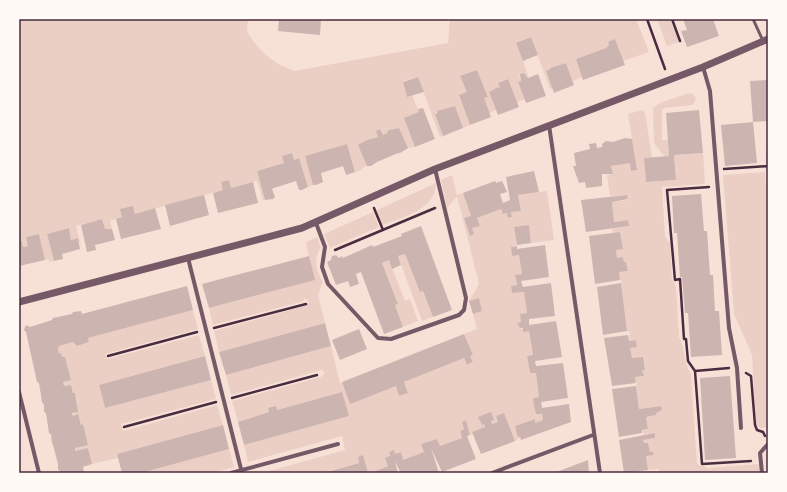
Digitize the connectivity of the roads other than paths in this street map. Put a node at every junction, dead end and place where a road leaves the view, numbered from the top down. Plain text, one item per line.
1 (753, 19) edge
2 (766, 40) edge
3 (702, 67) junction
4 (549, 125) junction
5 (435, 169) junction
6 (316, 223) junction
7 (188, 258) junction
8 (19, 302) edge
9 (19, 392) edge
10 (21, 408) edge
11 (741, 428) dead end
12 (593, 435) junction
13 (338, 444) dead end
14 (768, 444) edge
15 (241, 472) edge
16 (39, 473) edge
17 (231, 473) edge
18 (492, 473) edge
19 (600, 473) edge
20 (762, 473) edge

1 - 2 lane
2 - 3 street
3 - 4 street
3 - 11 street
4 - 5 street
4 - 12 street
5 - 6 street
5 - 6 street
6 - 7 street
7 - 8 street
7 - 15 street
9 - 10 street
10 - 16 street
12 - 18 street
12 - 19 street
13 - 15 street
14 - 20 street
15 - 17 street

